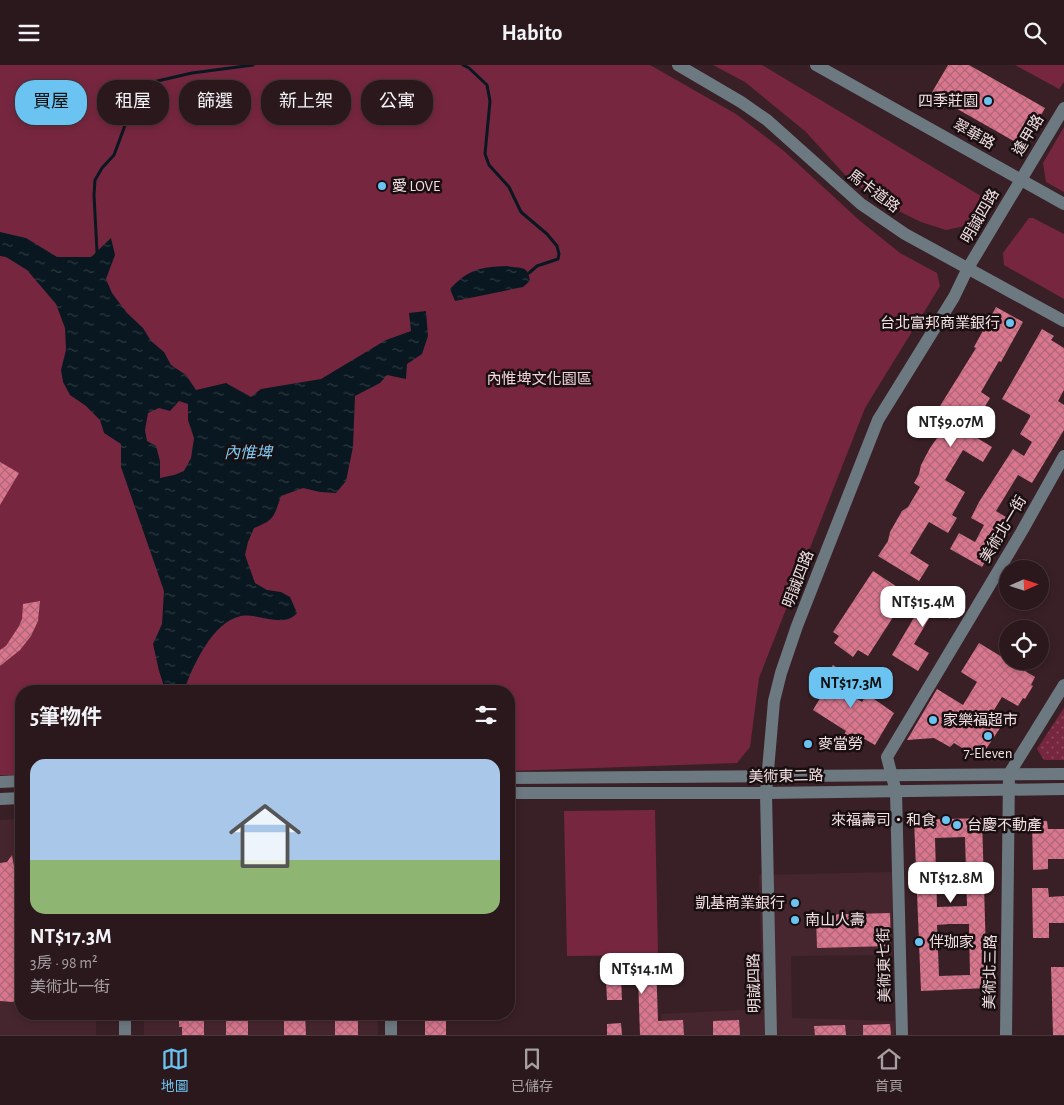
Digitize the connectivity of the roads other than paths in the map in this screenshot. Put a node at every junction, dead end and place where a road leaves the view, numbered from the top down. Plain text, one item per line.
1 (678, 65) edge
2 (816, 65) edge
3 (1064, 108) edge
4 (1021, 180) junction
5 (1064, 204) edge
6 (968, 268) junction
7 (1064, 321) edge
8 (1064, 456) edge
9 (1064, 685) edge
10 (1008, 774) junction
11 (1064, 774) edge
12 (891, 775) junction
13 (767, 776) junction
14 (515, 779) edge
15 (15, 781) edge
16 (0, 782) edge
17 (1064, 789) edge
18 (1008, 790) junction
19 (896, 791) junction
20 (515, 793) edge
21 (766, 793) junction
22 (15, 798) edge
23 (0, 799) edge
24 (125, 1020) edge
25 (391, 1020) edge
26 (126, 1035) edge
27 (391, 1035) edge
28 (771, 1035) edge
29 (902, 1035) edge
30 (1006, 1035) edge

1 - 6 street, 馬卡道路
2 - 4 street, 翠華路
3 - 4 street, 逢甲路
4 - 5 street, 翠華路
4 - 6 street, 明誠四路
6 - 7 street, 馬卡道路
6 - 13 street, 明誠四路
8 - 12 street, 美術北一街
9 - 10 street
10 - 11 street, 美術東二路
10 - 12 street, 美術東二路
10 - 18 street, 美術北三路
12 - 13 street, 美術東二路
12 - 19 street, 美術東七街
13 - 14 street, 美術東二路
13 - 21 street, 明誠四路
15 - 16 street
17 - 18 street, 美術東二路
18 - 19 street, 美術東二路
18 - 30 street, 美術北三路
19 - 21 street, 美術東二路
19 - 29 street, 美術東七街
20 - 21 street, 美術東二路
21 - 28 street, 明誠四路
22 - 23 street
24 - 26 street
25 - 27 street

